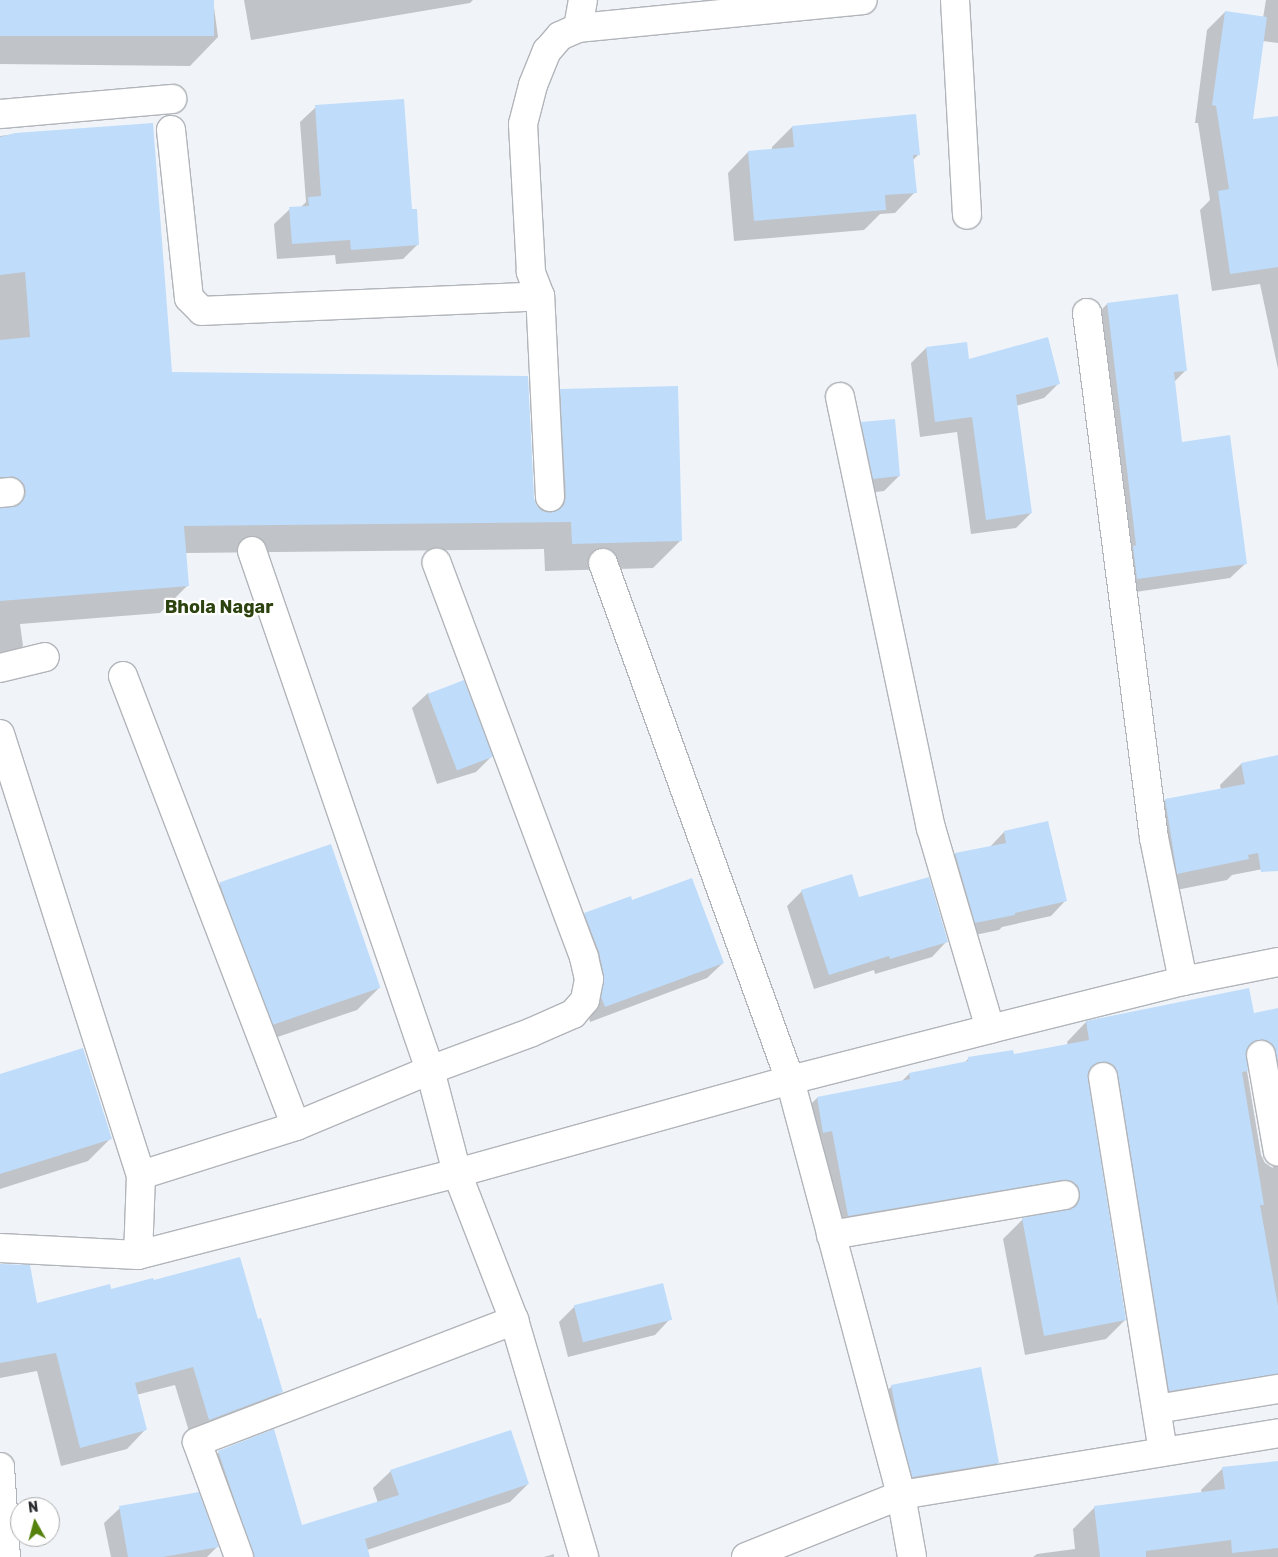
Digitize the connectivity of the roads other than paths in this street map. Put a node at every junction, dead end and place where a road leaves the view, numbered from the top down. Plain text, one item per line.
1 (582, 0) edge
2 (863, 0) edge
3 (956, 0) edge
4 (578, 28) junction
5 (172, 99) dead end
6 (0, 114) edge
7 (172, 130) dead end
8 (967, 215) dead end
9 (540, 296) junction
10 (1087, 313) dead end
11 (840, 397) dead end
12 (550, 497) dead end
13 (252, 551) dead end
14 (437, 563) dead end
15 (603, 563) dead end
16 (45, 657) dead end
17 (0, 668) edge
18 (123, 676) dead end
19 (0, 734) edge
20 (1278, 962) edge
21 (1183, 981) junction
22 (990, 1028) junction
23 (1261, 1054) dead end
24 (430, 1070) junction
25 (1103, 1078) dead end
26 (790, 1080) junction
27 (296, 1126) junction
28 (1278, 1152) edge
29 (457, 1173) junction
30 (141, 1176) junction
31 (1065, 1195) dead end
32 (831, 1235) junction
33 (0, 1248) edge
34 (138, 1255) junction
35 (514, 1320) junction
36 (1278, 1389) edge
37 (1234, 1396) junction
38 (1157, 1409) junction
39 (1278, 1433) edge
40 (1242, 1439) junction
41 (1163, 1451) junction
42 (0, 1467) edge
43 (901, 1495) junction
44 (4, 1553) edge
45 (239, 1557) edge
46 (584, 1557) edge
47 (746, 1557) edge
48 (912, 1557) edge

1 - 4 street
2 - 4 street
3 - 8 street
4 - 9 street
5 - 6 street
7 - 9 street
9 - 12 street
10 - 21 street
11 - 22 street
13 - 24 street
14 - 24 street
15 - 26 street
16 - 17 street
18 - 27 street
19 - 30 street
20 - 21 street
21 - 22 street
22 - 26 street
23 - 28 street
24 - 27 street
24 - 29 street
25 - 38 street
26 - 29 street
26 - 32 street
27 - 30 street
29 - 34 street
29 - 35 street
30 - 34 street
31 - 32 street
32 - 43 street
33 - 34 street
35 - 45 street
35 - 46 street
36 - 37 street
37 - 38 street
37 - 40 street
38 - 41 street
39 - 40 street
40 - 41 street
41 - 43 street
42 - 44 street
43 - 47 street
43 - 48 street

